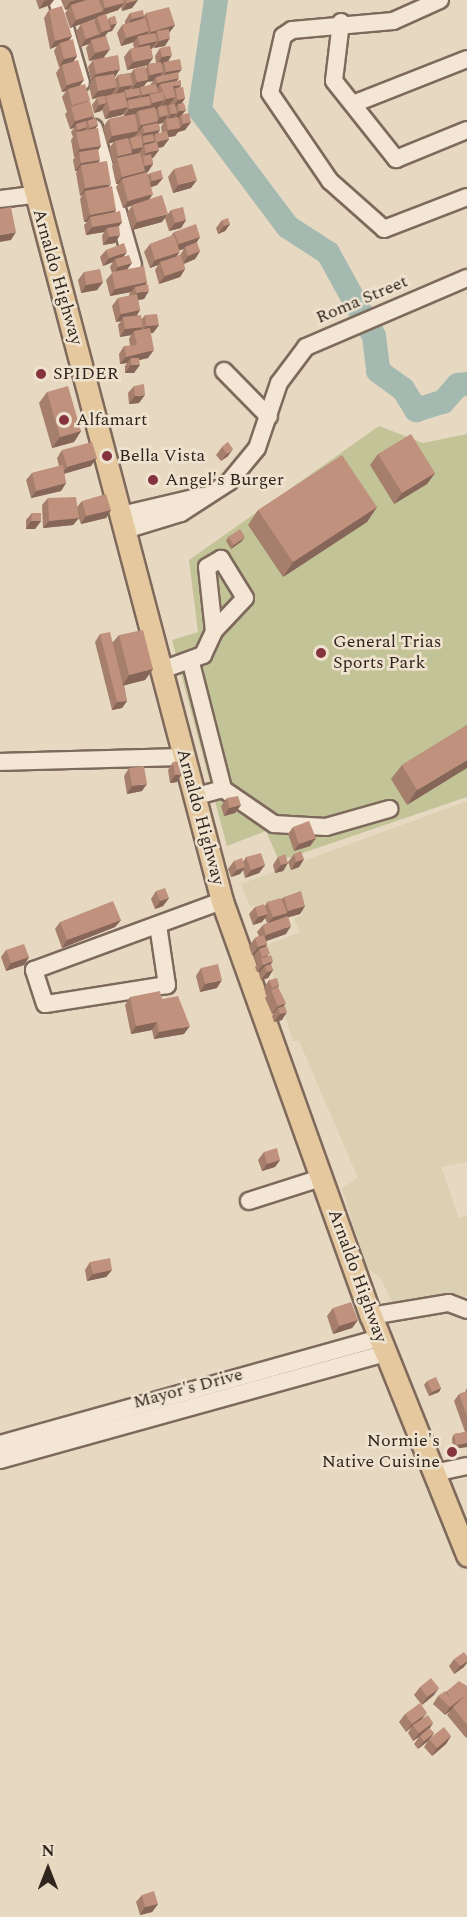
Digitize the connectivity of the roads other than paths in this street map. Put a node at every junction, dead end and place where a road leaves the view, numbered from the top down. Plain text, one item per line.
1 (57, 0) edge
2 (440, 0) edge
3 (341, 22) junction
4 (0, 57) edge
5 (467, 59) edge
6 (5, 97) edge
7 (353, 104) junction
8 (467, 130) edge
9 (34, 195) junction
10 (467, 197) edge
11 (0, 199) edge
12 (133, 265) edge
13 (467, 278) edge
14 (224, 371) dead end
15 (269, 417) junction
16 (123, 522) junction
17 (214, 631) dead end
18 (191, 663) junction
19 (162, 670) junction
20 (183, 757) junction
21 (0, 762) edge
22 (223, 789) junction
23 (193, 797) junction
24 (389, 809) dead end
25 (222, 901) junction
26 (158, 925) junction
27 (321, 1178) junction
28 (249, 1201) dead end
29 (467, 1310) edge
30 (371, 1316) junction
31 (383, 1346) junction
32 (3, 1451) edge
33 (467, 1466) edge
34 (434, 1473) junction
35 (467, 1555) edge

1 - 12 street
2 - 3 street
3 - 7 street
3 - 10 street
4 - 6 main road, Arnaldo Highway
5 - 7 street
6 - 9 main road, Arnaldo Highway
7 - 8 street
9 - 11 street
9 - 16 main road, Arnaldo Highway
13 - 15 street, Roma Street
14 - 15 street
15 - 16 street, Roma Street
16 - 19 main road, Arnaldo Highway
17 - 18 street
18 - 19 street
18 - 22 street
19 - 20 main road, Arnaldo Highway
20 - 21 street
20 - 23 main road, Arnaldo Highway
22 - 23 street
22 - 24 street
23 - 25 main road, Arnaldo Highway
25 - 26 street
25 - 27 main road, Arnaldo Highway
26 - 26 street
27 - 28 street
27 - 30 main road, Arnaldo Highway
29 - 30 street
30 - 31 main road, Arnaldo Highway
31 - 32 street, Mayor's Drive
31 - 34 main road, Arnaldo Highway
33 - 34 street
34 - 35 main road, Arnaldo Highway

